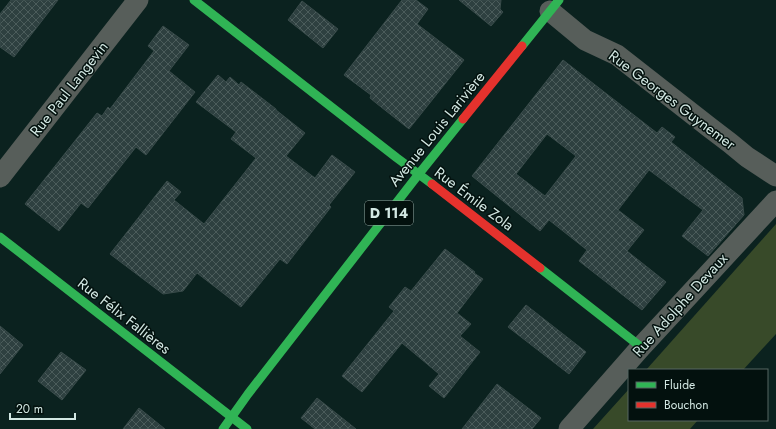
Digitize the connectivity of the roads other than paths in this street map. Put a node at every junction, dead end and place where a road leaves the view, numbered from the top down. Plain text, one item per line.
1 (194, 0) edge
2 (128, 4) edge
3 (554, 5) edge
4 (418, 174) junction
5 (776, 176) edge
6 (0, 177) edge
7 (776, 201) edge
8 (0, 237) edge
9 (641, 347) junction
10 (231, 417) junction
11 (223, 429) edge
12 (247, 429) edge
13 (569, 429) edge

1 - 4 street, Rue Émile Zola
2 - 6 street, Rue Paul Langevin
3 - 4 street, Avenue Louis Larivière / D 114
3 - 5 street, Rue Georges Guynemer
4 - 9 street, Rue Émile Zola
4 - 10 street, Avenue Louis Larivière / D 114
7 - 9 street, Rue Adolphe Devaux
8 - 10 street, Rue Félix Fallières
9 - 13 street, Rue Adolphe Devaux
10 - 11 street, Avenue Louis Larivière / D 114
10 - 12 street, Rue Félix Fallières

